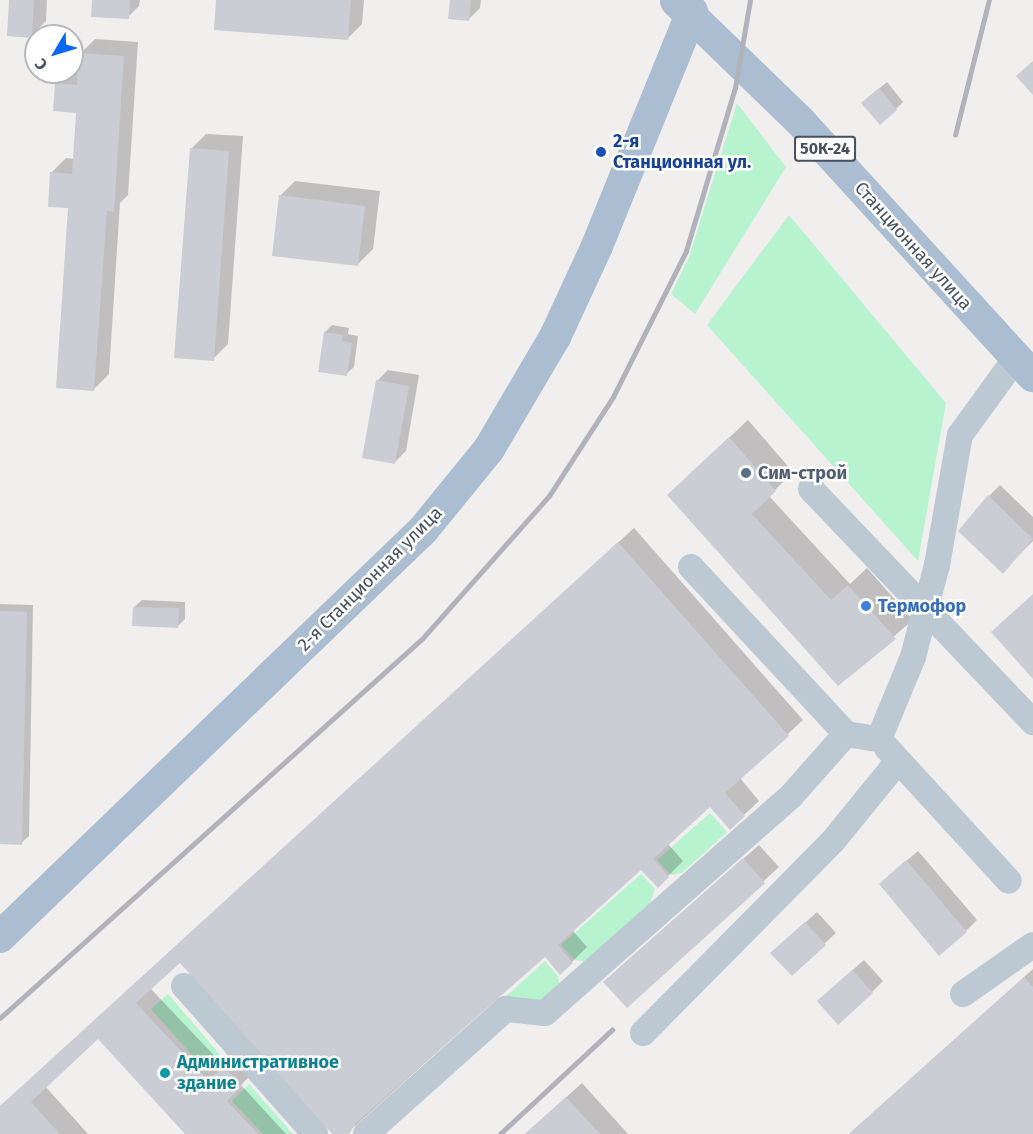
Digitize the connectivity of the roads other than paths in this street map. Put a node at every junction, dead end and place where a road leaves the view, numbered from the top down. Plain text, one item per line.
1 (684, 4) edge
2 (1025, 367) edge
3 (811, 489) dead end
4 (692, 567) dead end
5 (924, 607) junction
6 (1033, 722) edge
7 (846, 734) junction
8 (879, 739) junction
9 (898, 760) junction
10 (1009, 881) dead end
11 (0, 937) edge
12 (1033, 945) edge
13 (184, 986) dead end
14 (963, 994) dead end
15 (643, 1033) dead end
16 (315, 1134) edge
17 (366, 1134) edge

1 - 2 main road, Станционная улица / 50К-24
1 - 11 main road, 2-я Станционная улица
2 - 5 lane
3 - 5 lane
4 - 7 lane
5 - 6 lane
5 - 8 lane
7 - 8 lane
7 - 17 lane
8 - 9 lane
9 - 10 lane
9 - 15 lane
12 - 14 lane
13 - 16 lane

